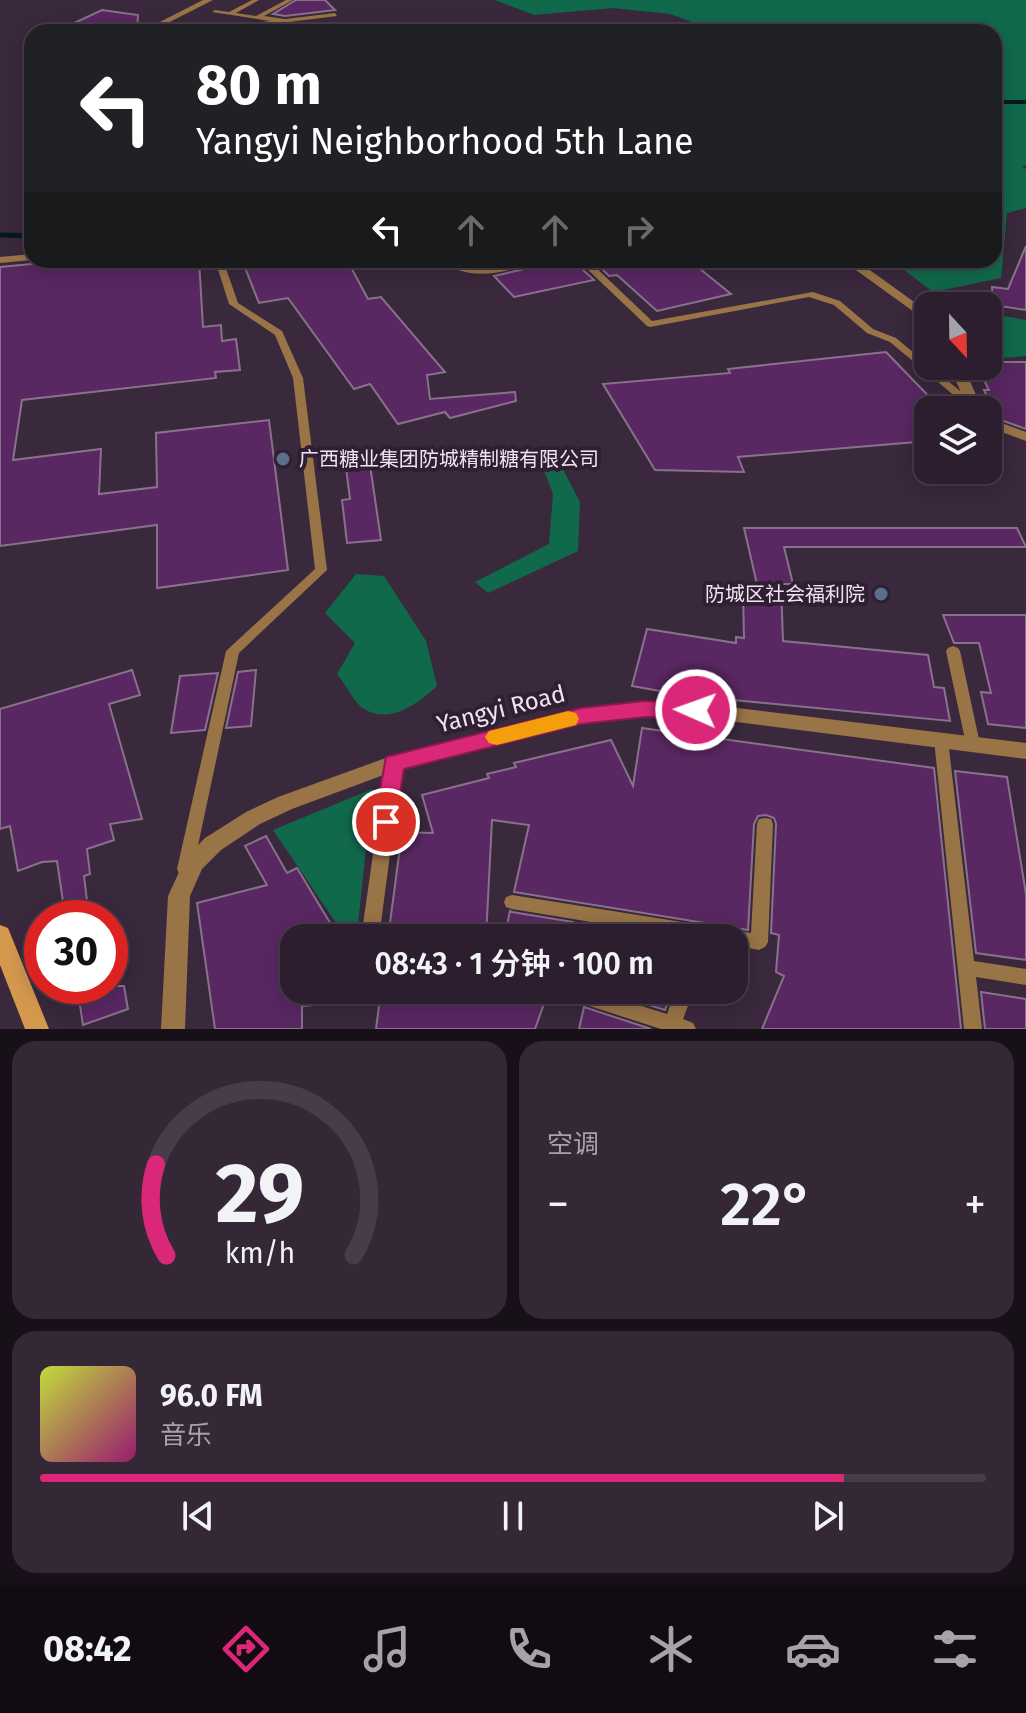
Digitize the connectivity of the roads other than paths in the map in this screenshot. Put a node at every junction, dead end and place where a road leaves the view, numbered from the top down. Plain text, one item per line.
1 (209, 0) edge
2 (256, 0) edge
3 (290, 0) edge
4 (215, 12) dead end
5 (230, 14) junction
6 (335, 15) dead end
7 (258, 17) junction
8 (285, 21) junction
9 (160, 24) edge
10 (259, 24) edge
11 (288, 24) edge
12 (24, 258) edge
13 (0, 260) edge
14 (222, 268) edge
15 (457, 268) edge
16 (498, 268) edge
17 (591, 268) edge
18 (859, 268) edge
19 (914, 308) edge
20 (960, 396) edge
21 (1002, 428) edge
22 (1026, 437) edge
23 (953, 651) dead end
24 (941, 740) junction
25 (973, 744) junction
26 (1025, 754) edge
27 (394, 763) junction
28 (765, 824) dead end
29 (179, 896) junction
30 (512, 902) dead end
31 (372, 924) edge
32 (637, 924) edge
33 (0, 935) edge
34 (748, 941) edge
35 (967, 968) junction
36 (1026, 977) edge
37 (607, 1004) edge
38 (682, 1004) edge
39 (677, 1027) edge
40 (37, 1029) edge
41 (173, 1029) edge
42 (973, 1029) edge

1 - 9 street
2 - 5 lane
3 - 7 lane
4 - 5 lane
5 - 7 lane
6 - 8 lane
7 - 8 lane
8 - 10 lane
8 - 11 lane
12 - 13 lane
14 - 29 lane
15 - 16 lane
17 - 20 lane
18 - 19 street
21 - 22 street
23 - 25 lane
24 - 25 street, Yangyi Road
24 - 27 street, Yangyi Road
24 - 35 lane
25 - 26 street, Yangyi Road
27 - 29 street, Yangyi Road
27 - 31 lane
28 - 34 lane
29 - 41 street
30 - 32 lane
33 - 40 street
35 - 36 lane
35 - 42 lane
37 - 39 lane
38 - 39 lane

